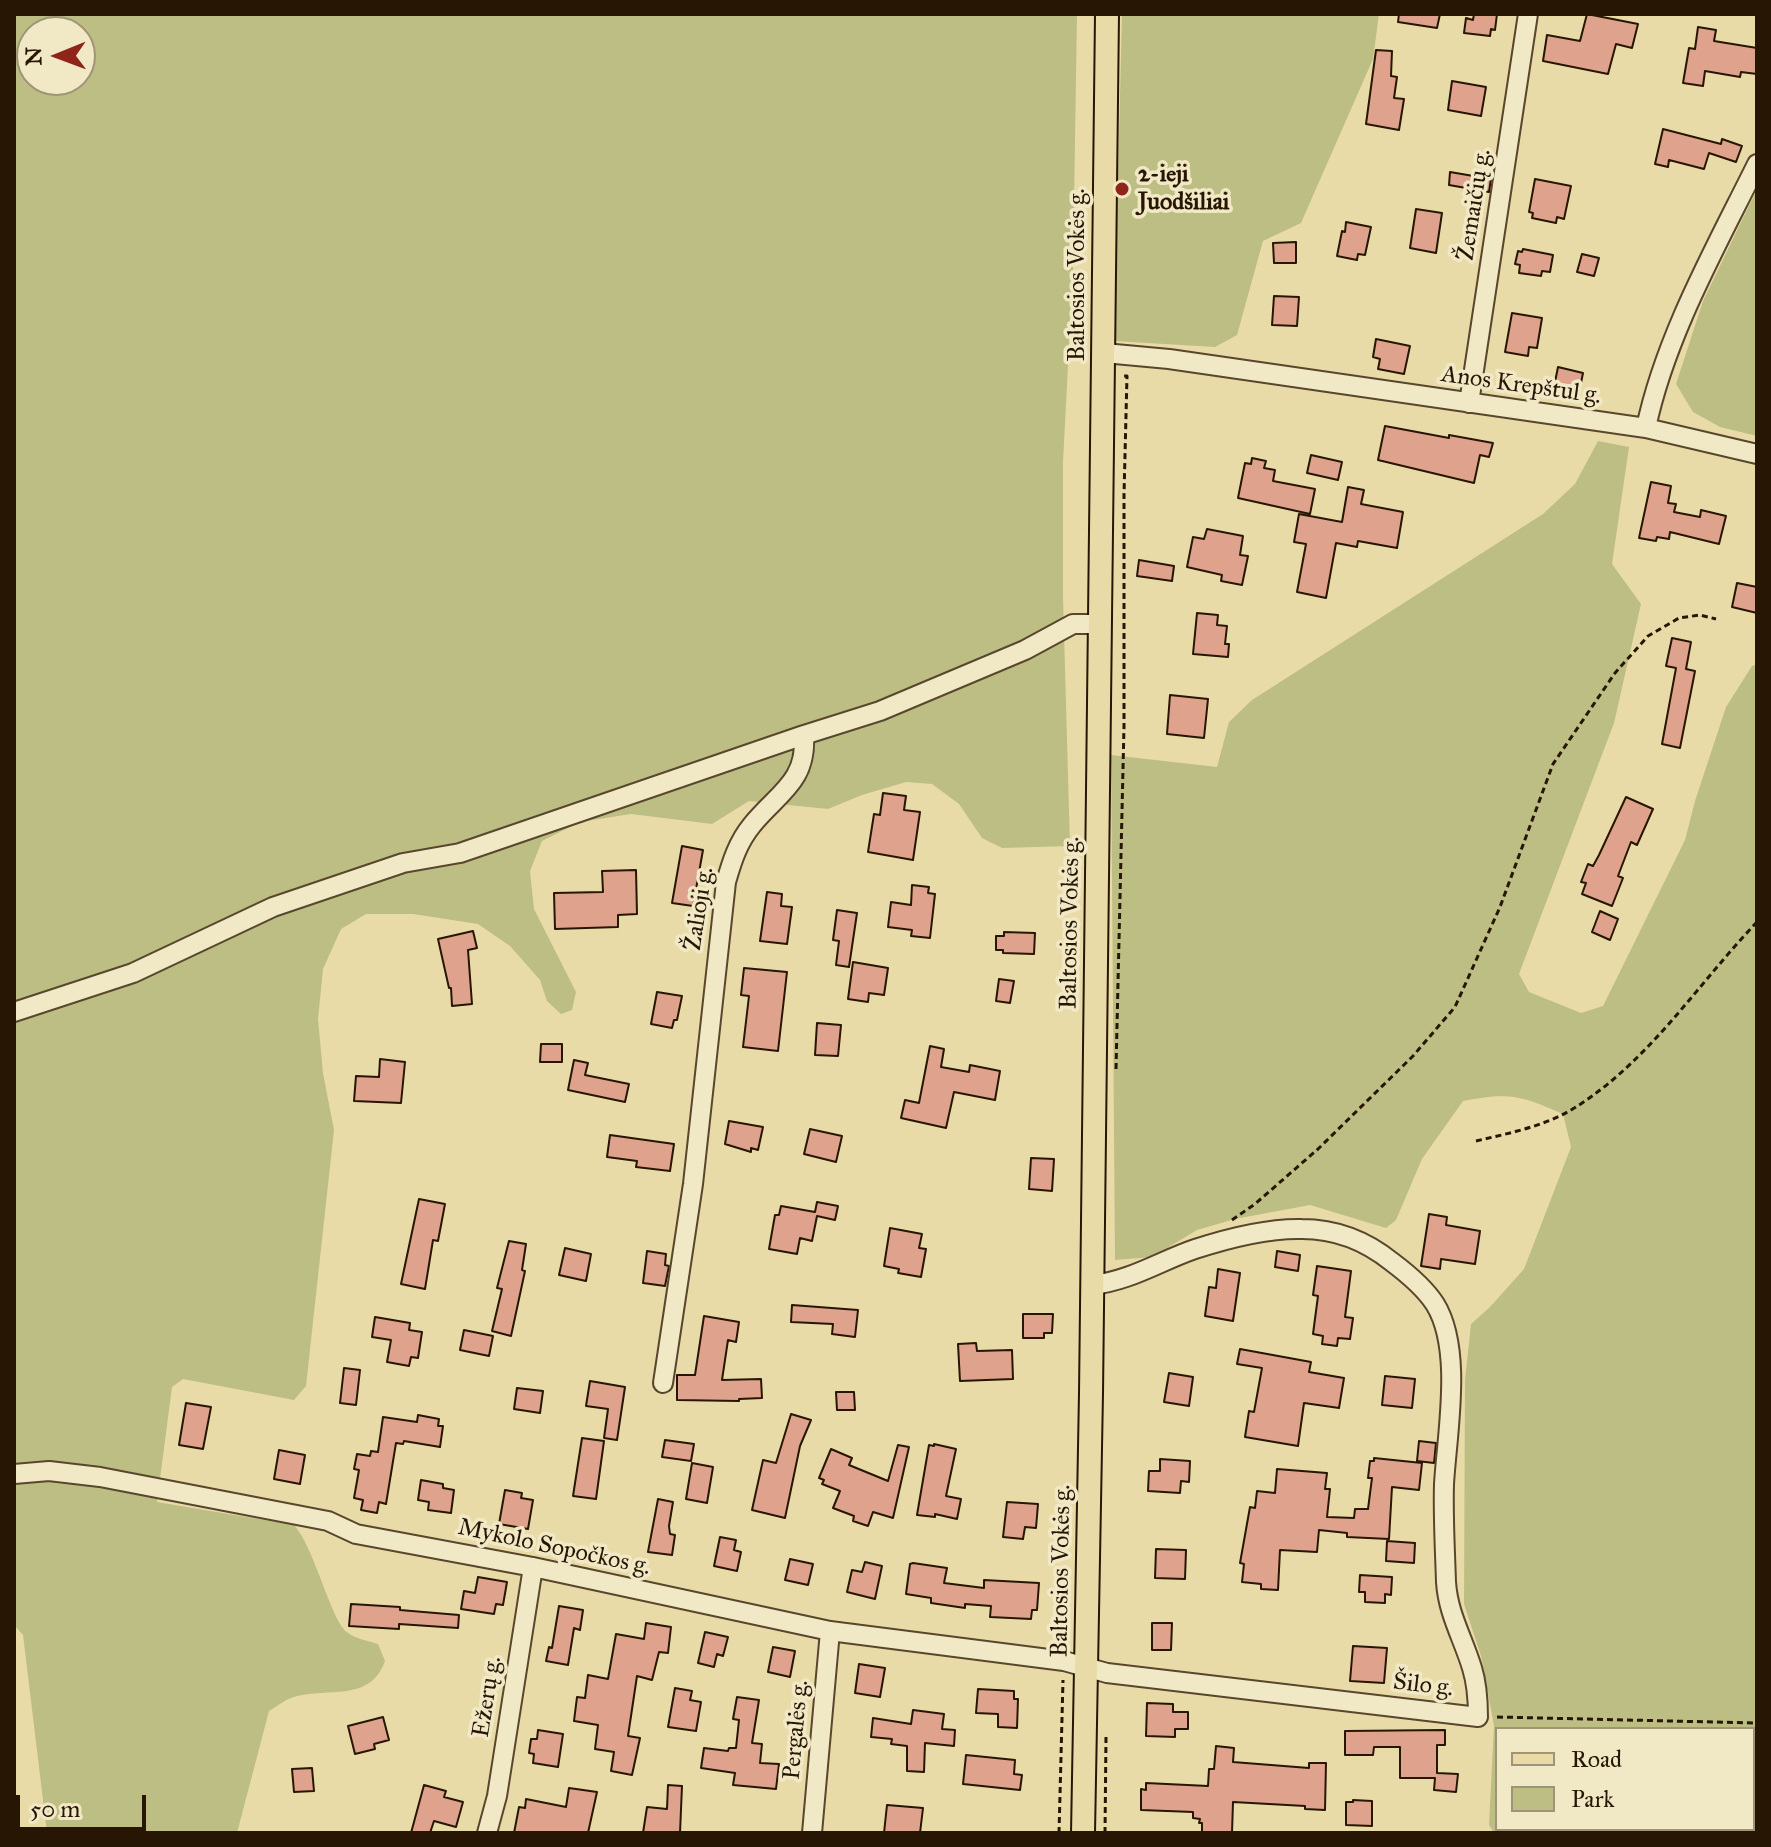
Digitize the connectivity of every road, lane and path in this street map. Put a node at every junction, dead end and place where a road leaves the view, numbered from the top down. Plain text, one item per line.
1 (1107, 14) edge
2 (1528, 14) edge
3 (1757, 164) edge
4 (1104, 353) junction
5 (1469, 403) junction
6 (1646, 428) junction
7 (1757, 454) edge
8 (1716, 619) dead end
9 (1101, 624) junction
10 (804, 735) junction
11 (1757, 922) edge
12 (14, 1012) edge
13 (1476, 1141) dead end
14 (1206, 1246) junction
15 (1092, 1285) junction
16 (663, 1383) dead end
17 (14, 1474) edge
18 (533, 1567) junction
19 (830, 1631) junction
20 (1064, 1661) junction
21 (1087, 1667) junction
22 (1478, 1717) junction
23 (1757, 1723) edge
24 (487, 1833) edge
25 (812, 1833) edge
26 (1059, 1833) edge
27 (1083, 1833) edge

1 - 4 main road, Baltosios Vokės g.
2 - 5 street, Žemaičių g.
3 - 6 street
4 - 5 street, Anos Krepštul g.
4 - 9 main road, Baltosios Vokės g.
5 - 6 street, Anos Krepštul g.
6 - 7 street, Anos Krepštul g.
8 - 14 path
9 - 10 street
9 - 15 main road, Baltosios Vokės g.
10 - 12 street
10 - 16 street, Žalioji g.
11 - 13 path
14 - 15 street
14 - 22 street
15 - 21 main road, Baltosios Vokės g.
17 - 18 street, Mykolo Sopočkos g.
18 - 19 street, Mykolo Sopočkos g.
18 - 24 street, Ežerų g.
19 - 20 street, Mykolo Sopočkos g.
19 - 25 street, Pergalės g.
20 - 21 street, Mykolo Sopočkos g.
20 - 26 path
21 - 22 street, Šilo g.
21 - 27 main road, Baltosios Vokės g.
22 - 23 path, Šilo g.

